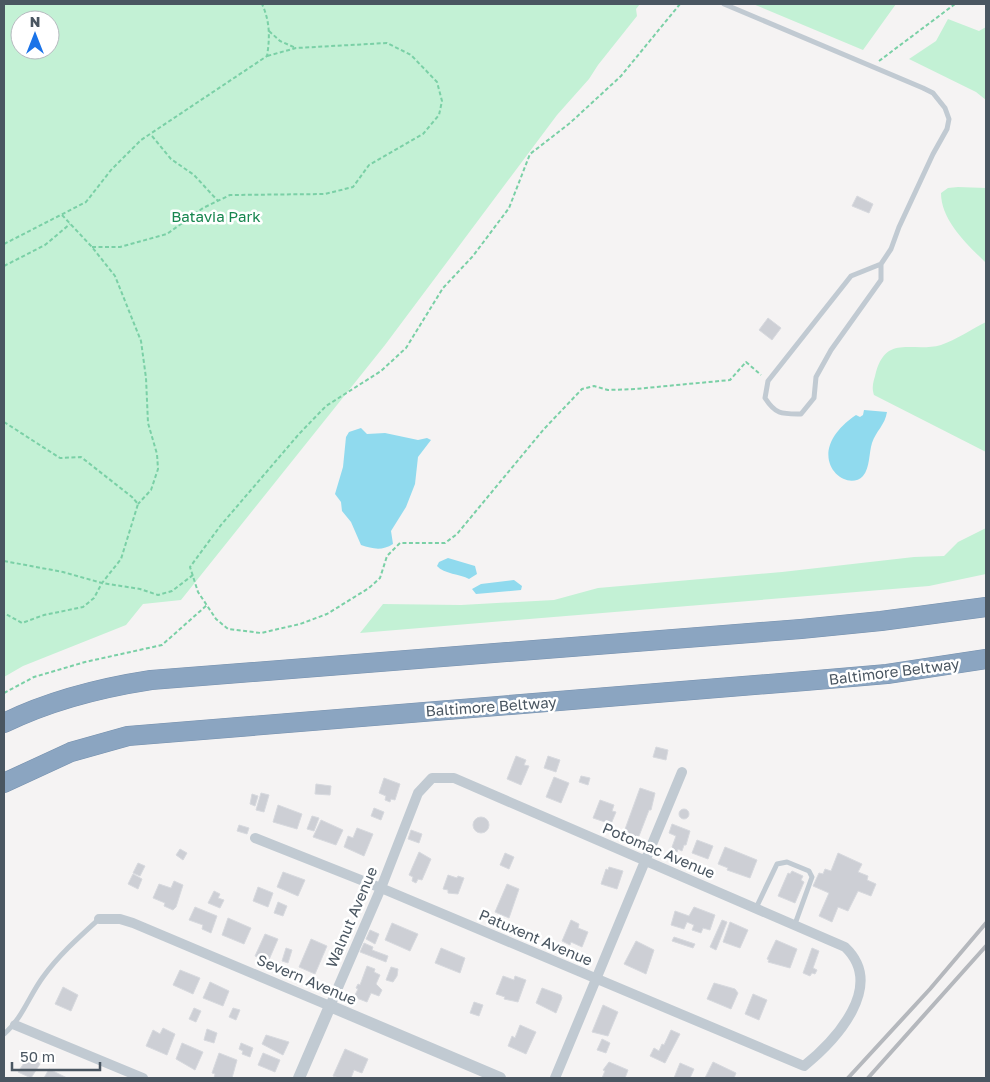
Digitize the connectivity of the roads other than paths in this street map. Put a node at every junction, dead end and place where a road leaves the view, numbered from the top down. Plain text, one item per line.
1 (724, 4) edge
2 (881, 264) junction
3 (986, 606) edge
4 (986, 659) edge
5 (4, 723) edge
6 (682, 772) dead end
7 (439, 776) joint
8 (4, 783) edge
9 (255, 838) dead end
10 (645, 862) junction
11 (381, 888) junction
12 (756, 908) junction
13 (100, 919) joint
14 (795, 924) junction
15 (596, 978) junction
16 (330, 1006) junction
17 (15, 1025) junction
18 (4, 1034) edge
19 (804, 1066) joint
20 (143, 1078) edge
21 (299, 1078) edge
22 (500, 1078) edge
23 (555, 1078) edge

1 - 2 lane
2 - 2 lane
3 - 5 highway
4 - 8 highway, Baltimore Beltway
6 - 10 street
7 - 10 street, Potomac Avenue
7 - 11 street, Walnut Avenue
9 - 11 street, Patuxent Avenue
10 - 12 street, Potomac Avenue
10 - 15 street
11 - 15 street, Patuxent Avenue
11 - 16 street, Walnut Avenue
12 - 14 street, Potomac Avenue
12 - 14 lane
13 - 16 street, Severn Avenue
13 - 17 lane
14 - 19 street, Potomac Avenue
15 - 19 street, Patuxent Avenue
15 - 23 street
16 - 21 street, Walnut Avenue
16 - 22 street, Severn Avenue
17 - 18 lane
17 - 20 street

